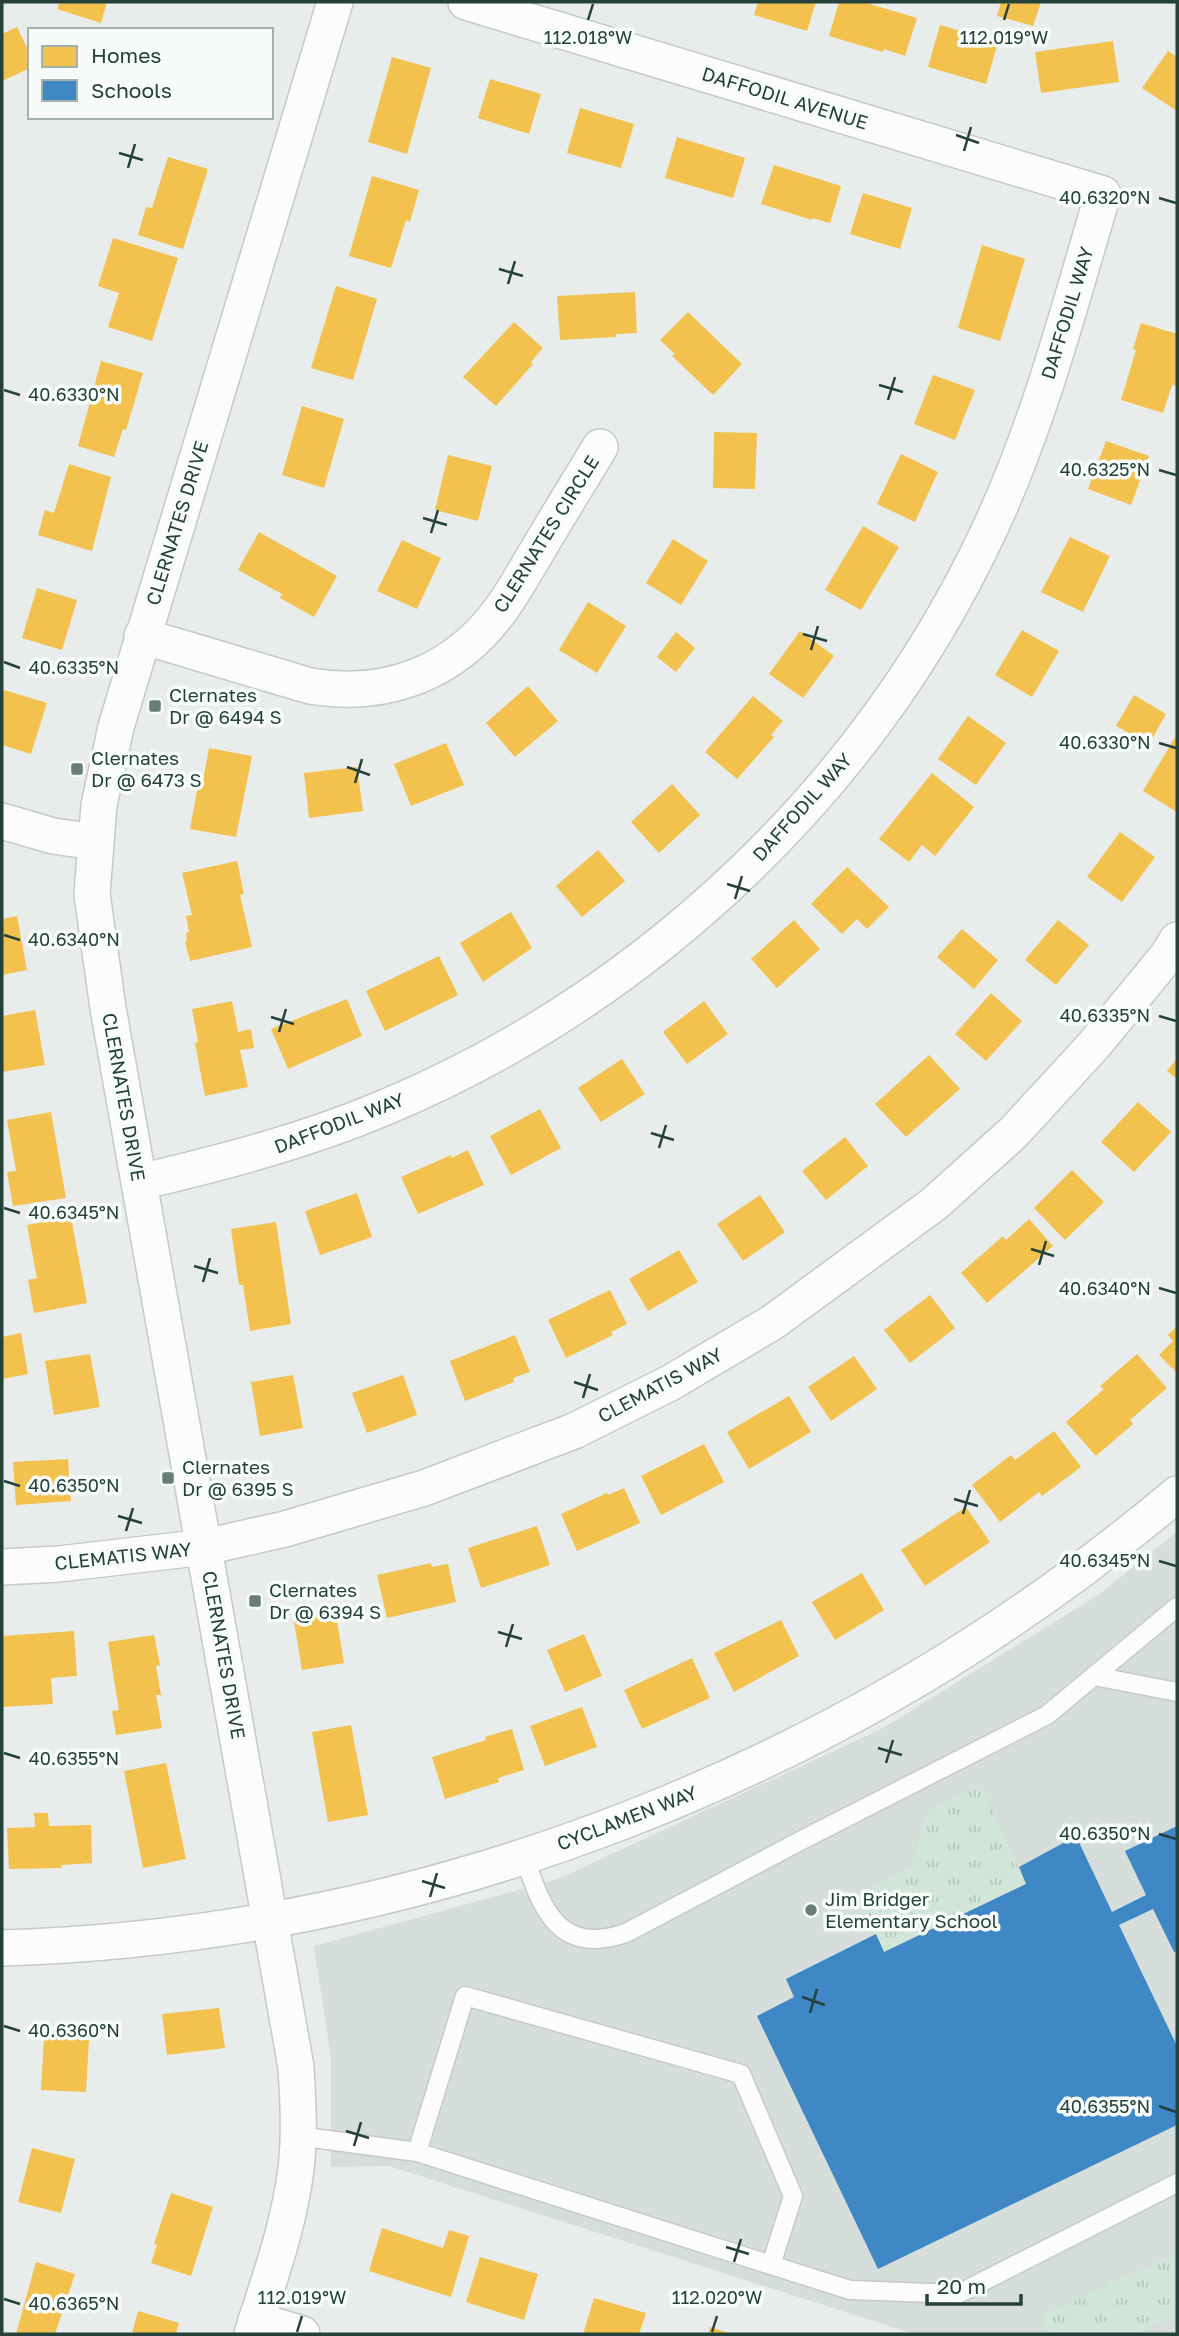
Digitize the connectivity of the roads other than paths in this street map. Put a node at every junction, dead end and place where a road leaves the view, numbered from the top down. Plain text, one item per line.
1 (335, 2) edge
2 (466, 2) edge
3 (1103, 194) joint
4 (600, 447) dead end
5 (142, 636) junction
6 (2, 821) edge
7 (95, 842) junction
8 (1177, 940) edge
9 (140, 1182) junction
10 (1175, 1500) edge
11 (205, 1547) junction
12 (2, 1567) edge
13 (1177, 1607) edge
14 (1094, 1676) junction
15 (1177, 1692) edge
16 (524, 1856) junction
17 (271, 1918) junction
18 (2, 1948) edge
19 (298, 2136) junction
20 (417, 2152) junction
21 (1177, 2183) edge
22 (771, 2265) junction
23 (254, 2327) edge
24 (302, 2334) edge

1 - 5 street, CLERNATES DRIVE
2 - 3 street, DAFFODIL AVENUE
3 - 9 street, DAFFODIL WAY
4 - 5 street, CLERNATES CIRCLE
5 - 7 street, CLERNATES DRIVE
6 - 7 street
7 - 9 street, CLERNATES DRIVE
8 - 11 street, CLEMATIS WAY
9 - 11 street, CLERNATES DRIVE
10 - 16 street, CYCLAMEN WAY
11 - 12 street, CLEMATIS WAY
11 - 17 street, CLERNATES DRIVE
13 - 14 lane
14 - 15 lane
14 - 16 lane
16 - 17 street, CYCLAMEN WAY
17 - 18 street, CYCLAMEN WAY
17 - 19 street, CLERNATES DRIVE
19 - 20 lane
19 - 23 street, CLERNATES DRIVE
20 - 22 lane
20 - 22 lane
21 - 22 lane
23 - 24 street

